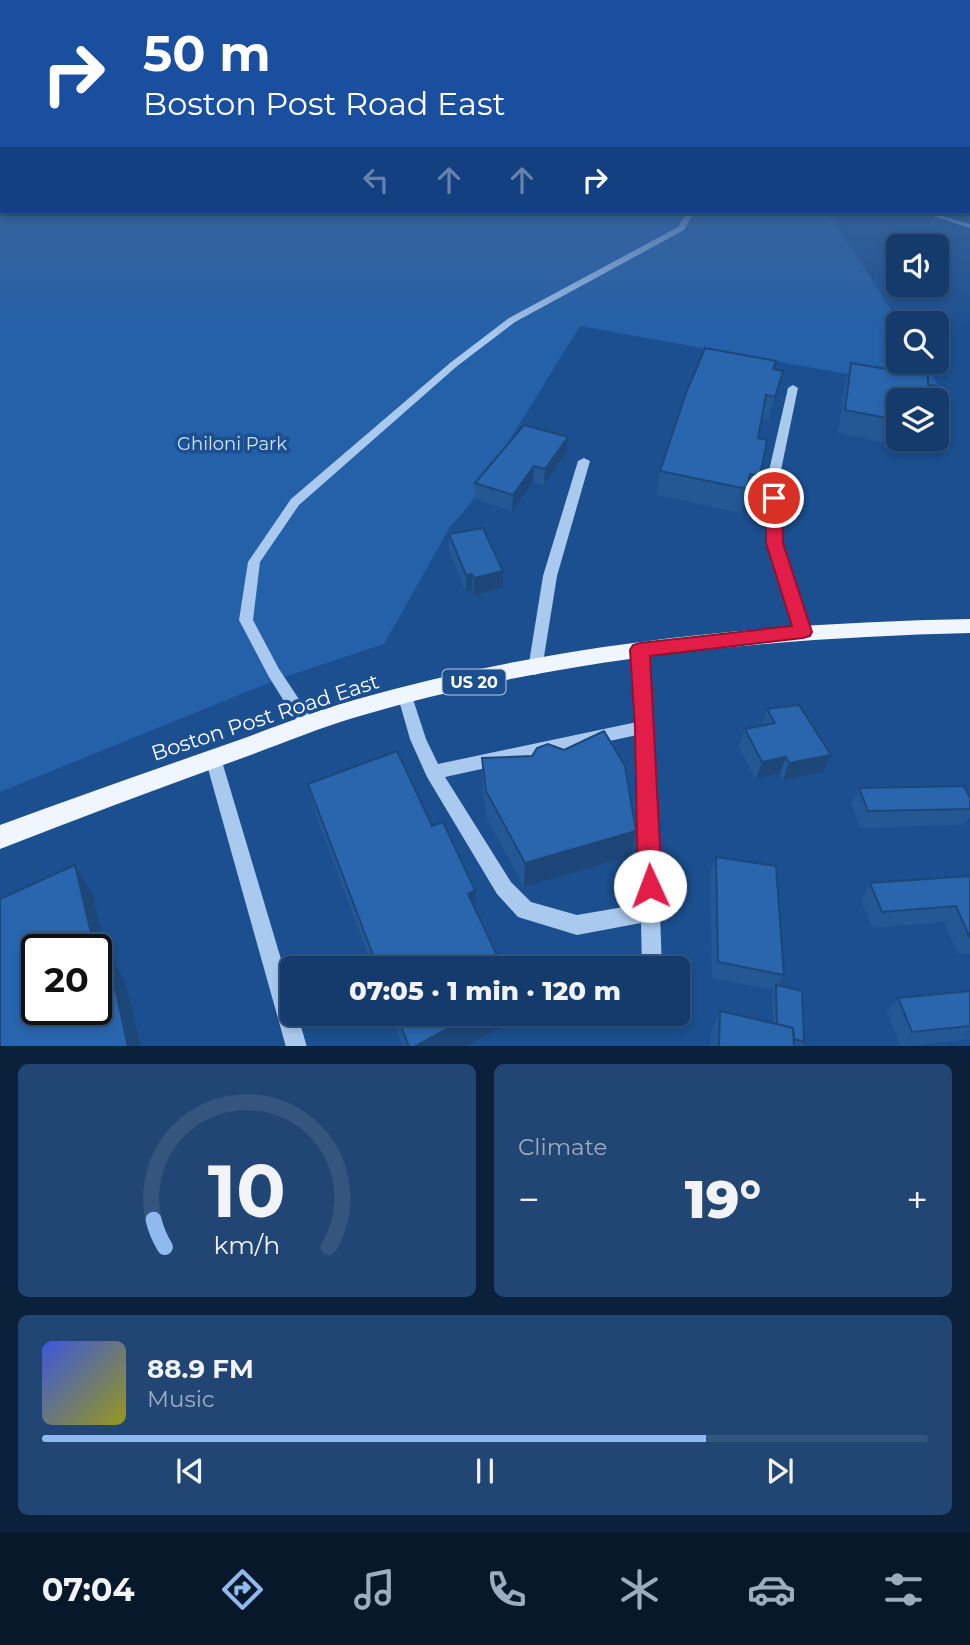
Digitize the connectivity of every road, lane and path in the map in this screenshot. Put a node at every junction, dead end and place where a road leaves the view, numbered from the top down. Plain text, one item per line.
1 (657, 241) edge
2 (793, 388) dead end
3 (584, 461) dead end
4 (969, 629) edge
5 (803, 632) junction
6 (640, 650) junction
7 (535, 669) junction
8 (406, 697) junction
9 (308, 725) junction
10 (645, 727) junction
11 (214, 758) junction
12 (433, 772) junction
13 (0, 837) edge
14 (650, 912) junction
15 (652, 956) edge
16 (297, 1046) edge

1 - 9 lane
2 - 5 lane
3 - 7 lane
4 - 5 main road, Boston Post Road East / US 20
5 - 6 main road, Boston Post Road East / US 20
6 - 7 main road, Boston Post Road East / US 20
6 - 10 lane
7 - 8 main road, Boston Post Road East / US 20
8 - 9 main road, Boston Post Road East / US 20
8 - 12 lane
9 - 11 main road, Boston Post Road East / US 20
10 - 12 lane
10 - 14 lane
11 - 13 main road, Boston Post Road East / US 20
11 - 16 lane
12 - 14 lane
14 - 15 lane

